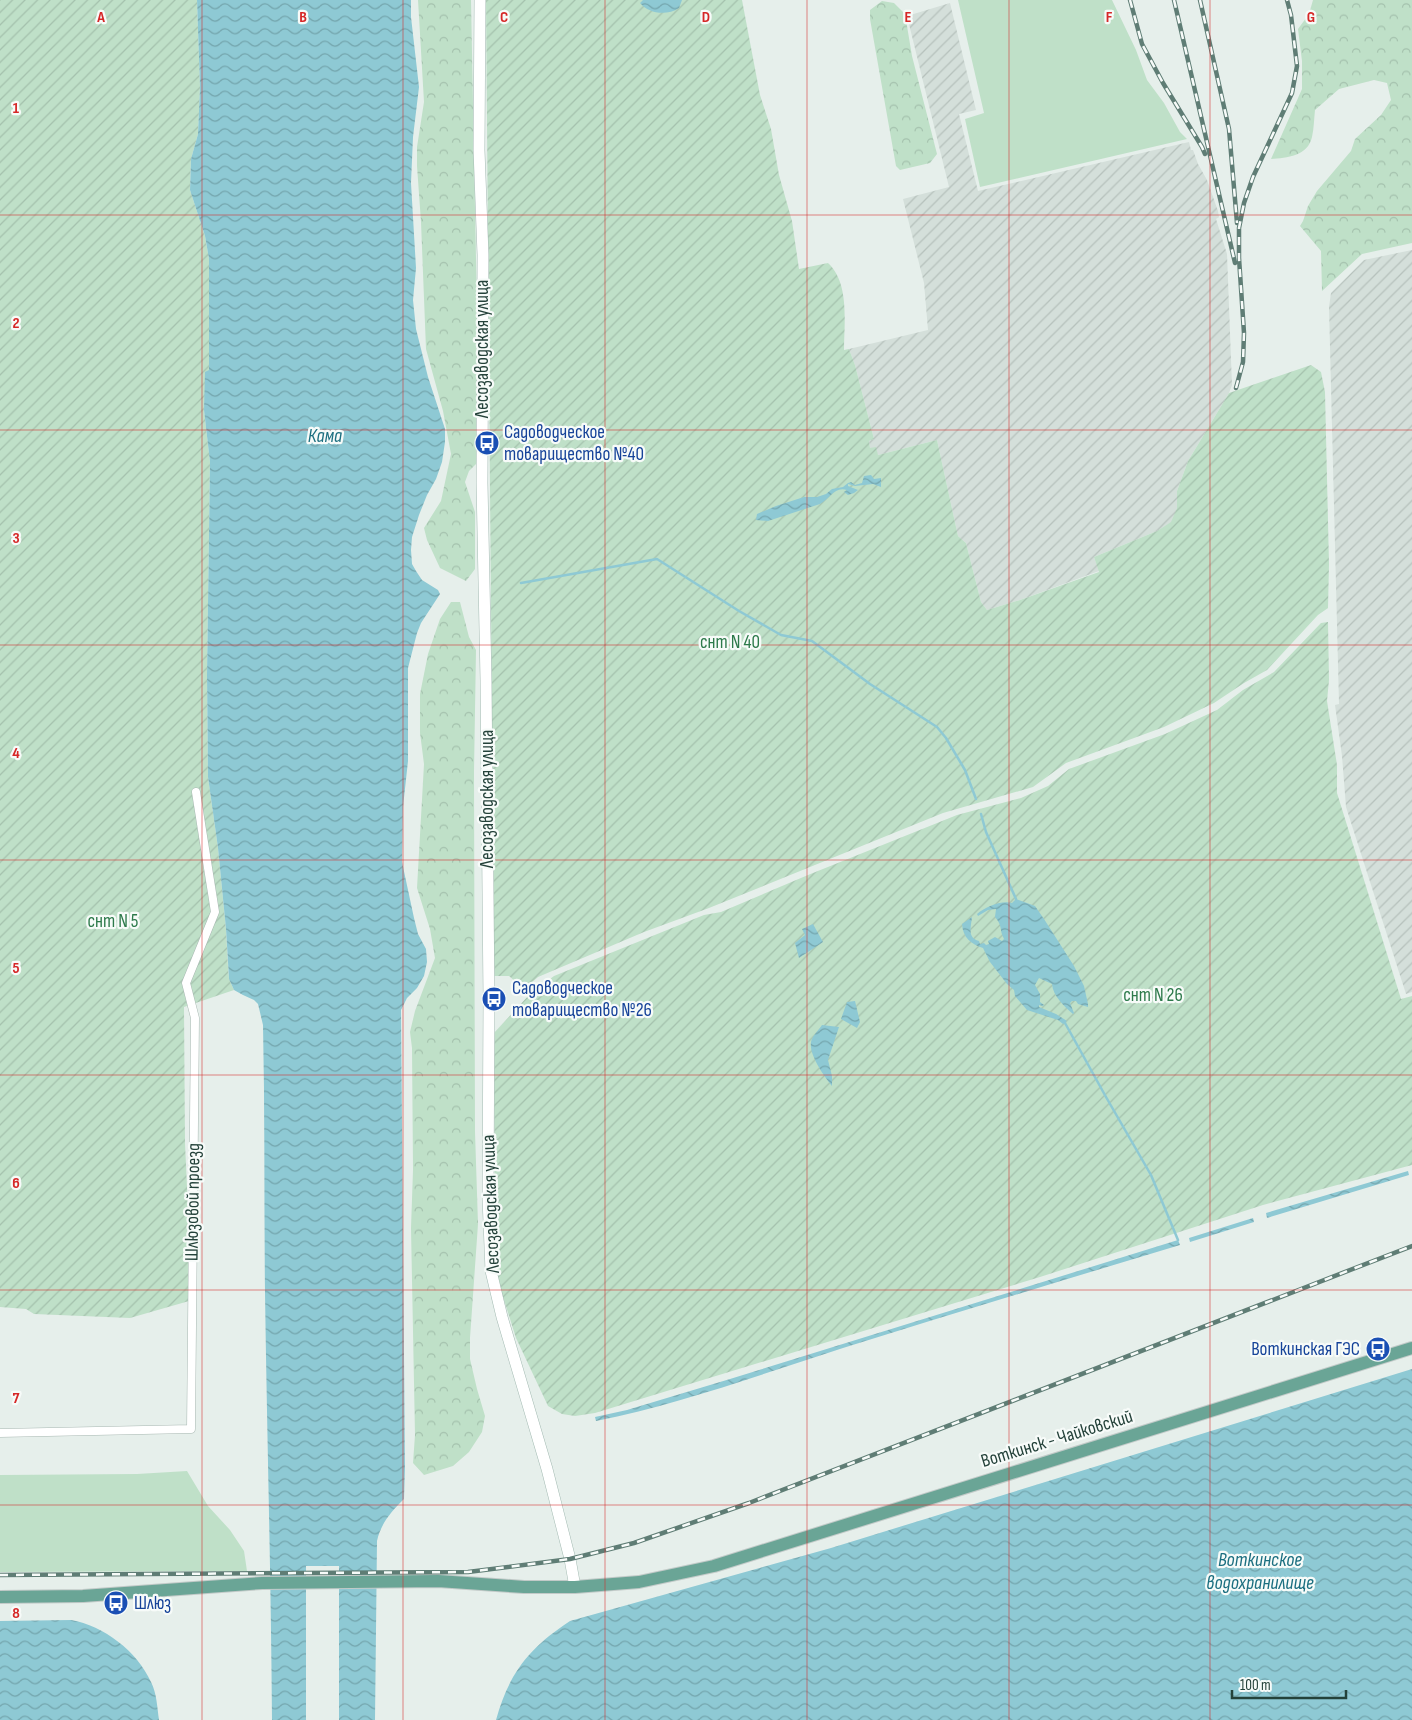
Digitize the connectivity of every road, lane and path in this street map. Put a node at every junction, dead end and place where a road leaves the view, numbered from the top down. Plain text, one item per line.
1 (480, 0) edge
2 (196, 792) dead end
3 (1412, 1348) edge
4 (0, 1433) edge
5 (575, 1587) junction
6 (0, 1597) edge

1 - 5 street, Лесозаводская улица
2 - 4 street, Шлюзовой проезд
3 - 5 main road, Воткинск - Чайковский
5 - 6 main road, Воткинск - Чайковский

